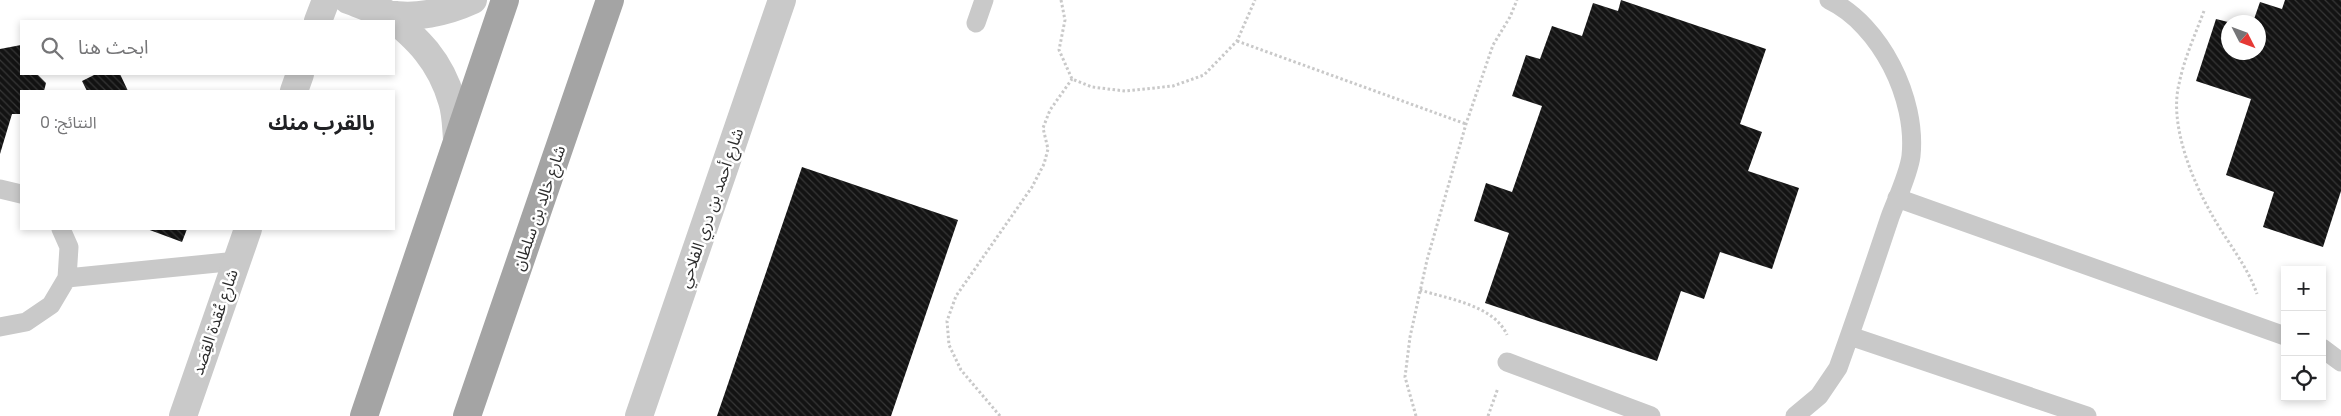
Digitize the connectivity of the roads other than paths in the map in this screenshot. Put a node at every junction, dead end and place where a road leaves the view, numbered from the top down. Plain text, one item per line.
1 (326, 0) edge
2 (348, 0) edge
3 (472, 0) edge
4 (505, 0) edge
5 (610, 0) edge
6 (782, 0) edge
7 (984, 0) edge
8 (1829, 0) edge
9 (386, 14) junction
10 (318, 20) edge
11 (394, 20) edge
12 (395, 21) edge
13 (976, 23) dead end
14 (300, 75) edge
15 (294, 90) edge
16 (457, 139) junction
17 (0, 189) edge
18 (20, 194) edge
19 (1897, 198) junction
20 (62, 230) edge
21 (248, 230) edge
22 (236, 261) junction
23 (67, 278) junction
24 (0, 327) edge
25 (2277, 333) edge
26 (1850, 336) junction
27 (2326, 351) edge
28 (1507, 362) road end
29 (2341, 362) edge
30 (183, 416) edge
31 (364, 416) edge
32 (467, 416) edge
33 (639, 416) edge
34 (1651, 416) edge
35 (1795, 416) edge
36 (2087, 416) edge

1 - 10 street
2 - 9 street
3 - 9 street
4 - 16 main road
5 - 32 main road, شارع خالِد بن سلطان
6 - 33 street, شارع أحمد بن دري الفلاحي
7 - 13 lane
8 - 19 lane
9 - 11 street
12 - 16 street
14 - 15 street
16 - 31 main road
17 - 18 lane
19 - 25 lane
19 - 26 lane
20 - 23 lane
21 - 22 street, شارع عُقدة القِصَد
22 - 23 lane
22 - 30 street, شارع عُقدة القِصَد
23 - 24 lane
26 - 35 lane
26 - 36 lane
27 - 29 lane
28 - 34 lane

